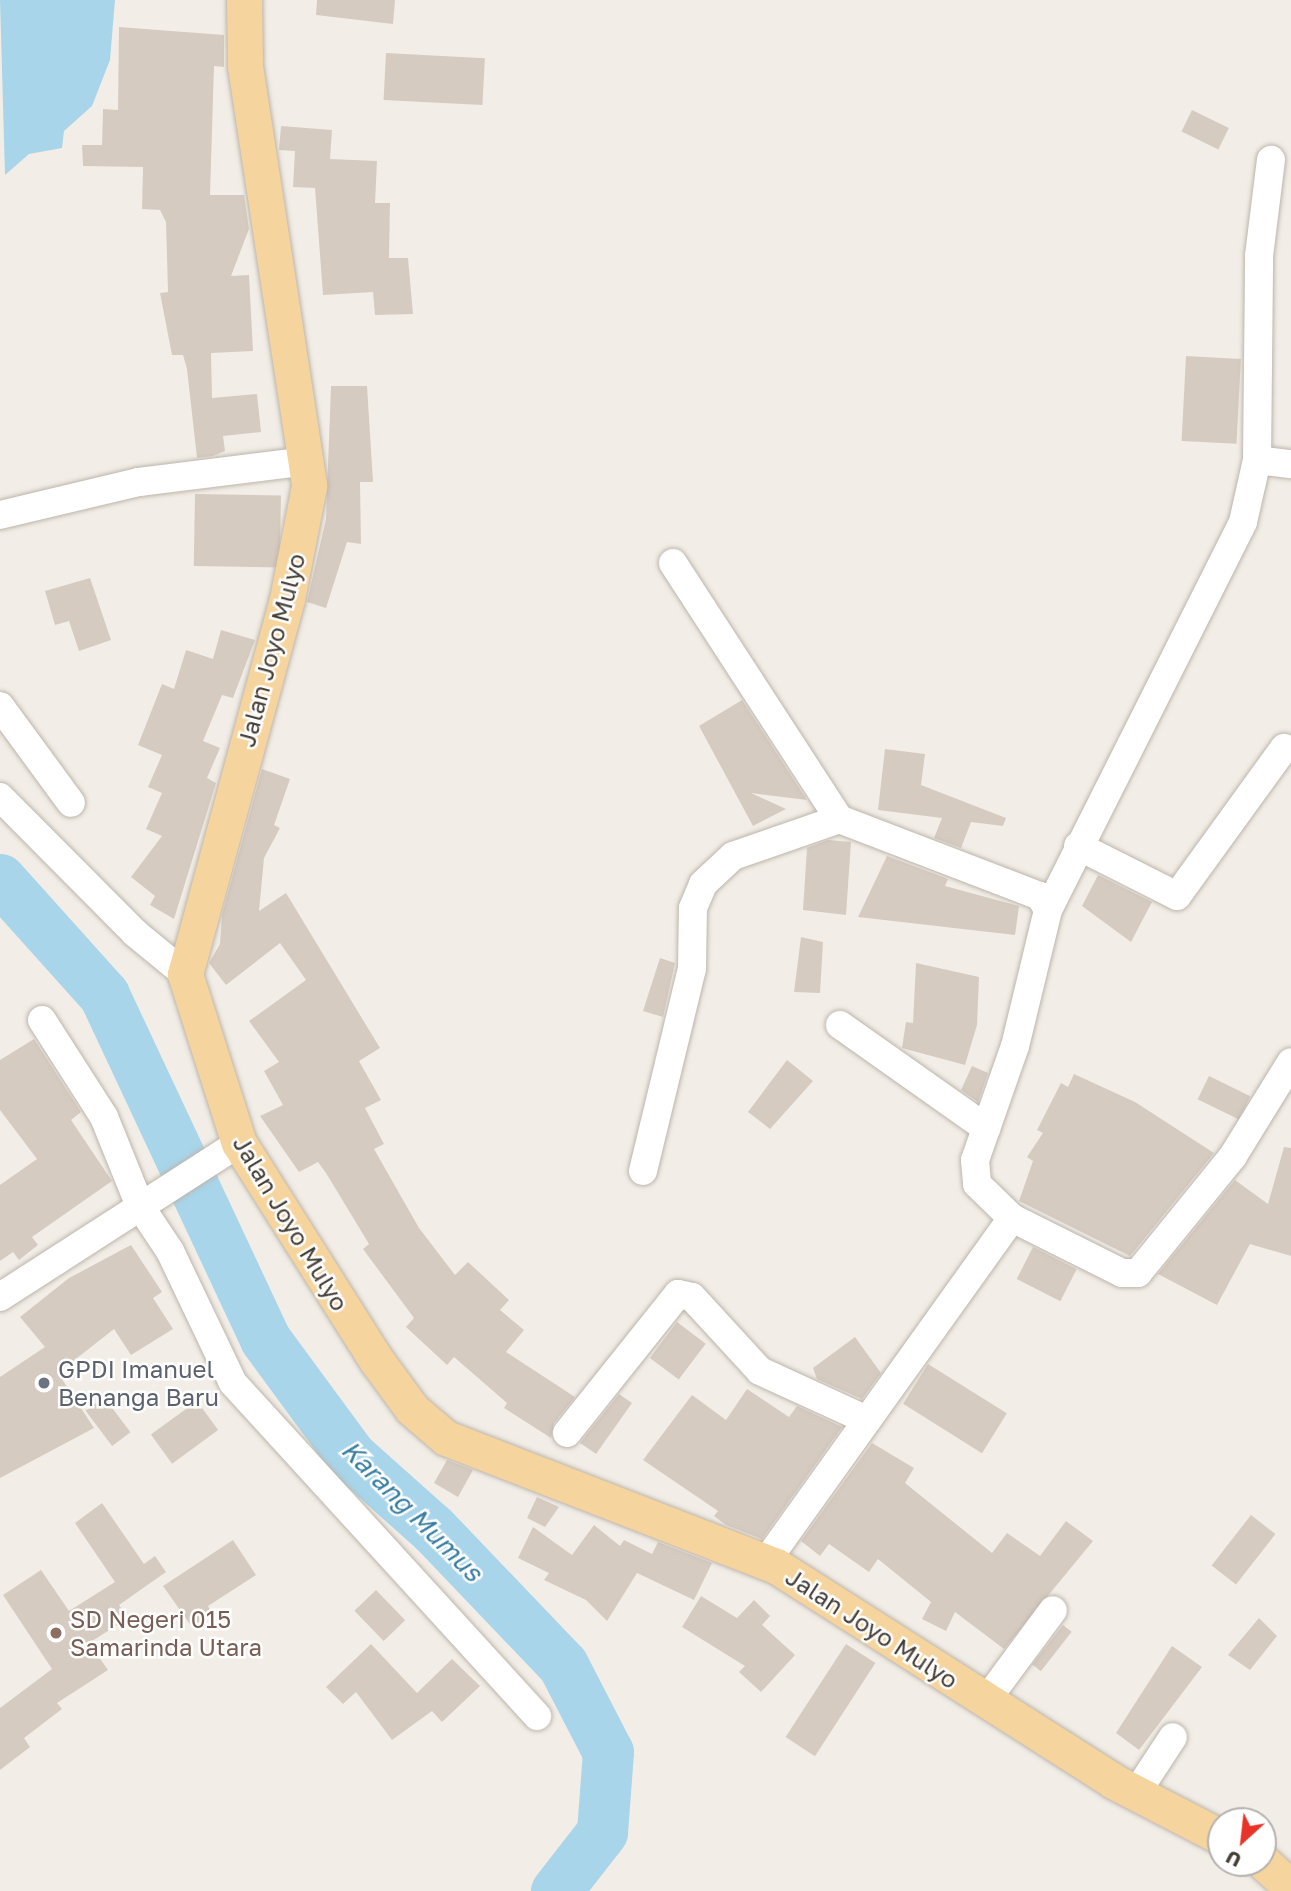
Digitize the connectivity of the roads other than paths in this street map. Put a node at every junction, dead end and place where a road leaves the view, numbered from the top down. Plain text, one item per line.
1 (244, 0) edge
2 (1271, 160) dead end
3 (1257, 460) junction
4 (308, 461) junction
5 (1291, 464) edge
6 (0, 515) edge
7 (673, 563) dead end
8 (0, 706) edge
9 (1283, 748) dead end
10 (0, 797) edge
11 (71, 803) dead end
12 (839, 819) junction
13 (1078, 846) junction
14 (1048, 910) junction
15 (185, 974) junction
16 (42, 1020) dead end
17 (840, 1025) dead end
18 (1291, 1062) edge
19 (986, 1128) junction
20 (226, 1149) junction
21 (643, 1171) dead end
22 (142, 1204) junction
23 (1012, 1218) junction
24 (0, 1297) edge
25 (867, 1420) junction
26 (566, 1433) dead end
27 (765, 1563) junction
28 (1053, 1610) dead end
29 (985, 1702) junction
30 (537, 1716) dead end
31 (1173, 1737) dead end
32 (1135, 1795) junction
33 (1207, 1830) edge
34 (1277, 1875) edge
35 (1291, 1887) edge

1 - 4 main road, Jalan Joyo Mulyo
2 - 3 street
3 - 5 street
3 - 13 street
4 - 6 street
4 - 15 main road, Jalan Joyo Mulyo
7 - 12 street
8 - 11 street
9 - 13 street
10 - 15 street
12 - 14 street
12 - 21 street
13 - 14 street
14 - 19 street
15 - 20 main road, Jalan Joyo Mulyo
16 - 22 street
17 - 19 street
18 - 23 street
19 - 23 street
20 - 22 street
20 - 27 main road, Jalan Joyo Mulyo
22 - 24 street
22 - 30 street
23 - 25 street
25 - 26 street
25 - 27 street
27 - 29 main road, Jalan Joyo Mulyo
28 - 29 street
29 - 32 main road, Jalan Joyo Mulyo
31 - 32 street
32 - 33 main road, Jalan Joyo Mulyo
34 - 35 main road

